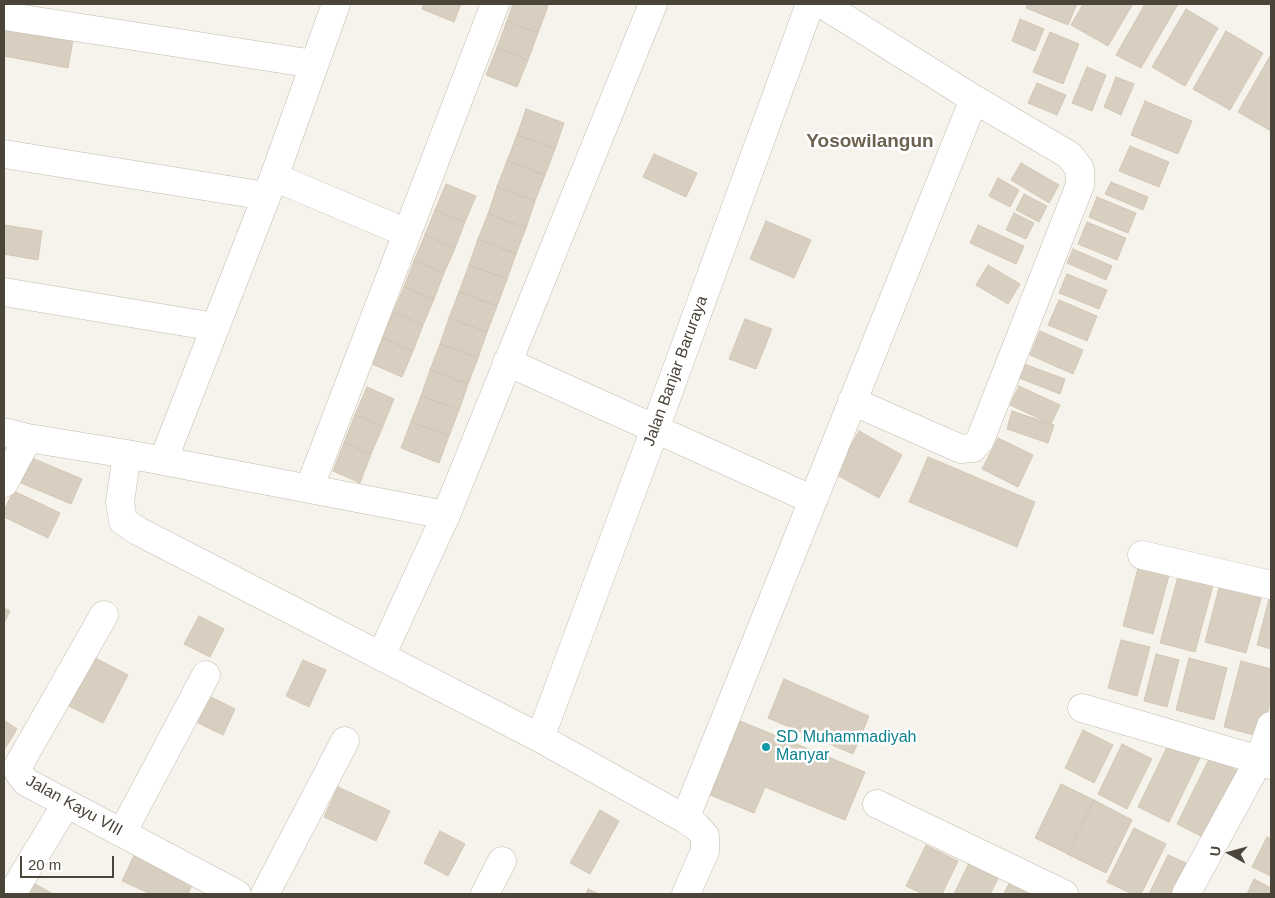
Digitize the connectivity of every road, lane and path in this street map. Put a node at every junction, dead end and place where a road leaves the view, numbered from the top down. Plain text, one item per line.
1 (336, 4) edge
2 (495, 4) edge
3 (653, 4) edge
4 (810, 4) edge
5 (822, 4) edge
6 (4, 16) edge
7 (314, 64) junction
8 (974, 99) junction
9 (4, 154) edge
10 (270, 187) junction
11 (407, 233) junction
12 (4, 292) edge
13 (215, 327) junction
14 (508, 362) junction
15 (852, 401) junction
16 (655, 429) junction
17 (16, 435) edge
18 (127, 454) junction
19 (163, 461) junction
20 (4, 483) edge
21 (309, 489) junction
22 (813, 500) junction
23 (446, 516) junction
24 (1142, 555) dead end
25 (1271, 585) edge
26 (104, 615) dead end
27 (381, 656) junction
28 (206, 675) dead end
29 (1082, 708) dead end
30 (1271, 726) edge
31 (540, 738) junction
32 (345, 741) dead end
33 (1265, 763) edge
34 (66, 804) junction
35 (877, 804) dead end
36 (685, 819) junction
37 (122, 833) junction
38 (502, 861) dead end
39 (230, 893) edge
40 (12, 894) edge
41 (266, 894) edge
42 (485, 894) edge
43 (686, 894) edge
44 (1064, 894) edge
45 (1186, 894) edge

1 - 7 street
2 - 11 street
3 - 14 street
4 - 16 street, Jalan Banjar Baruraya
5 - 8 street
6 - 7 street
7 - 10 street
8 - 15 street
8 - 15 street
9 - 10 street
10 - 11 street
10 - 13 street
11 - 21 street
12 - 13 street
13 - 19 street
14 - 16 street
14 - 23 street
15 - 22 street
16 - 22 street
16 - 31 street, Jalan Banjar Baruraya
17 - 18 street
17 - 20 street
18 - 19 street
18 - 27 street
19 - 21 street
21 - 23 street
22 - 36 street
23 - 27 street
24 - 25 street
26 - 34 street, Jalan Kayu VIII
27 - 31 street
28 - 37 street
29 - 33 street
30 - 33 street
31 - 36 street
32 - 41 street
33 - 45 street
34 - 37 street, Jalan Kayu VIII
34 - 40 street
35 - 44 street
36 - 43 street
37 - 39 street, Jalan Kayu VIII
38 - 42 street

